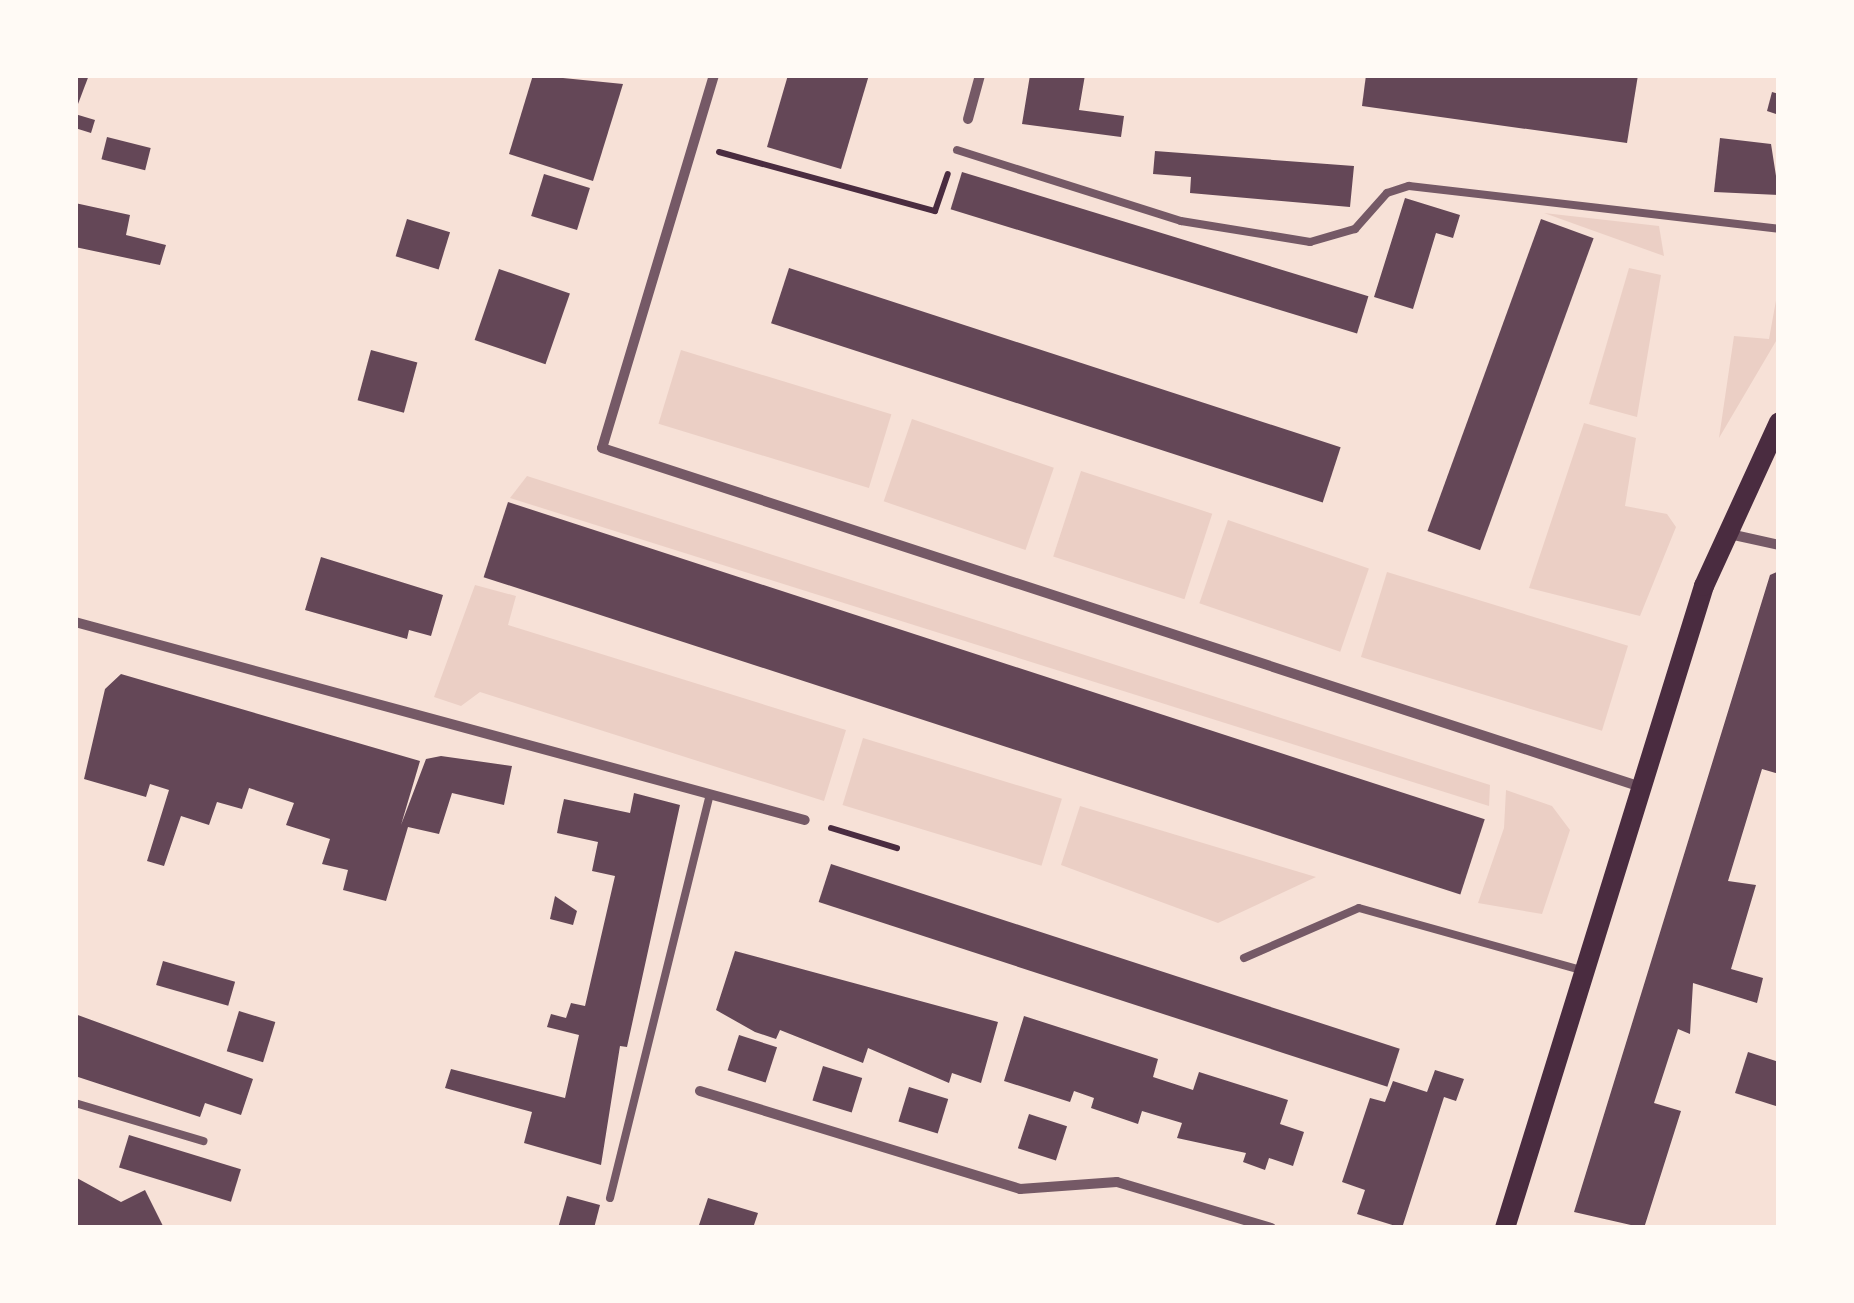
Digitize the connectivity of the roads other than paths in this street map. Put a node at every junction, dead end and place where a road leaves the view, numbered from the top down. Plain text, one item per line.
1 (714, 75) edge
2 (980, 75) edge
3 (968, 119) dead end
4 (957, 150) road end
5 (1779, 229) edge
6 (1779, 422) edge
7 (1724, 532) junction
8 (1779, 545) edge
9 (75, 622) edge
10 (1641, 787) junction
11 (710, 794) junction
12 (805, 820) road end
13 (1244, 958) dead end
14 (1585, 971) junction
15 (700, 1091) dead end
16 (75, 1103) edge
17 (203, 1141) dead end
18 (610, 1198) dead end
19 (1270, 1228) edge
20 (1504, 1228) edge

1 - 10 street
2 - 3 street
4 - 5 lane
6 - 7 main road
7 - 8 street
7 - 10 main road
9 - 11 street
10 - 14 main road
11 - 12 street
11 - 18 lane
13 - 14 lane
14 - 20 main road
15 - 19 street
16 - 17 lane

